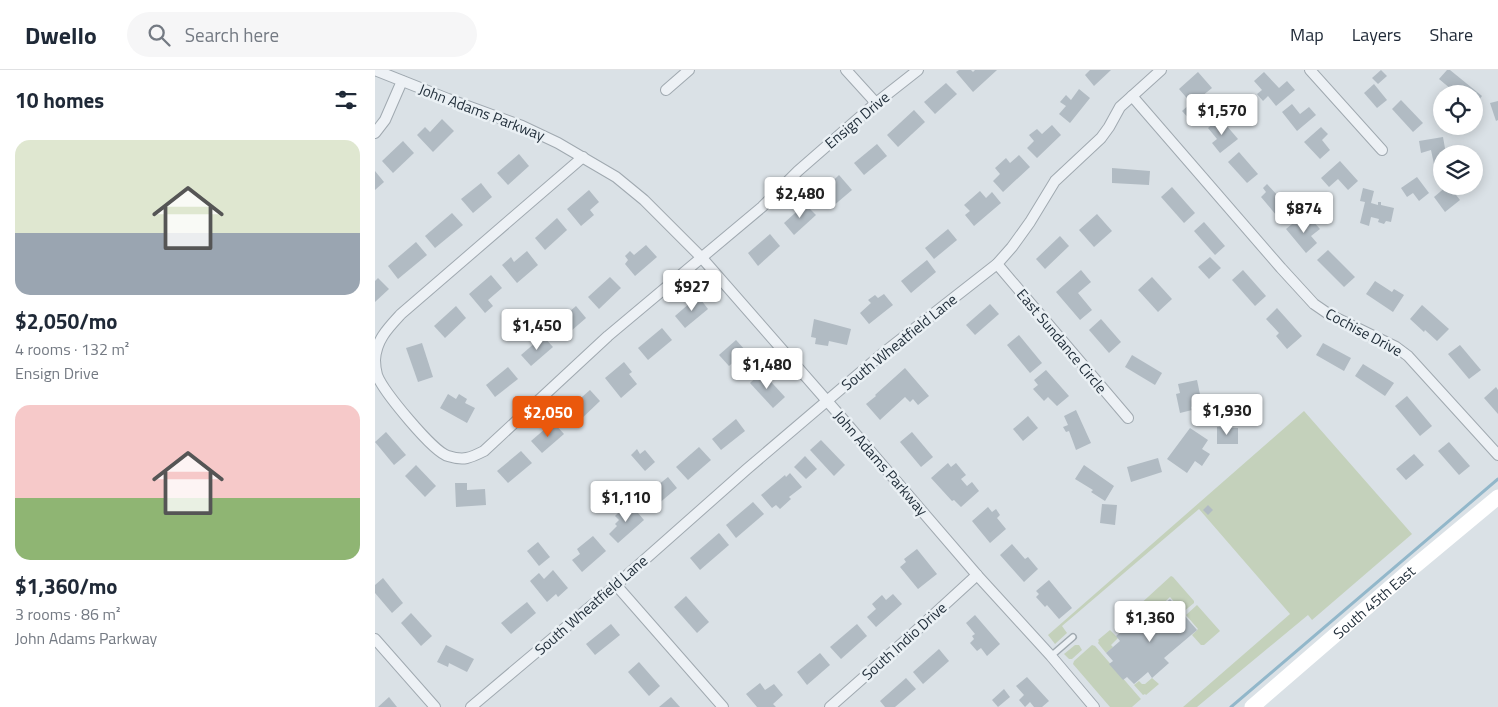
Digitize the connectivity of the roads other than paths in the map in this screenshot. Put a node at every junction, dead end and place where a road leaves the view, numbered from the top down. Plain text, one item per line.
1 (375, 70) edge
2 (689, 70) edge
3 (846, 70) edge
4 (918, 70) edge
5 (1161, 70) edge
6 (1310, 70) edge
7 (401, 81) junction
8 (666, 90) dead end
9 (1132, 96) junction
10 (876, 103) junction
11 (375, 133) edge
12 (1382, 150) dead end
13 (583, 157) junction
14 (702, 258) junction
15 (997, 264) junction
16 (827, 401) junction
17 (1128, 418) dead end
18 (1498, 455) edge
19 (1498, 497) edge
20 (977, 575) junction
21 (616, 585) junction
22 (1073, 637) dead end
23 (375, 639) edge
24 (1051, 656) junction
25 (435, 707) edge
26 (471, 707) edge
27 (723, 707) edge
28 (830, 707) edge
29 (1094, 707) edge
30 (1252, 707) edge

1 - 7 street, John Adams Parkway
2 - 8 street
3 - 10 street
4 - 10 street, Ensign Drive
5 - 9 street, South Wheatfield Lane
6 - 12 street
7 - 11 street
7 - 13 street, John Adams Parkway
9 - 15 street, South Wheatfield Lane
9 - 18 street, Cochise Drive
10 - 14 street, Ensign Drive
13 - 14 street, John Adams Parkway
13 - 14 street, Ensign Drive
14 - 16 street, John Adams Parkway
15 - 16 street, South Wheatfield Lane
15 - 17 street, East Sundance Circle
16 - 20 street, John Adams Parkway
16 - 21 street, South Wheatfield Lane
19 - 30 main road, South 45th East
20 - 24 street, John Adams Parkway
20 - 28 street, South Indio Drive
21 - 26 street, South Wheatfield Lane
21 - 27 street
22 - 24 lane
23 - 25 street
24 - 29 street, John Adams Parkway

